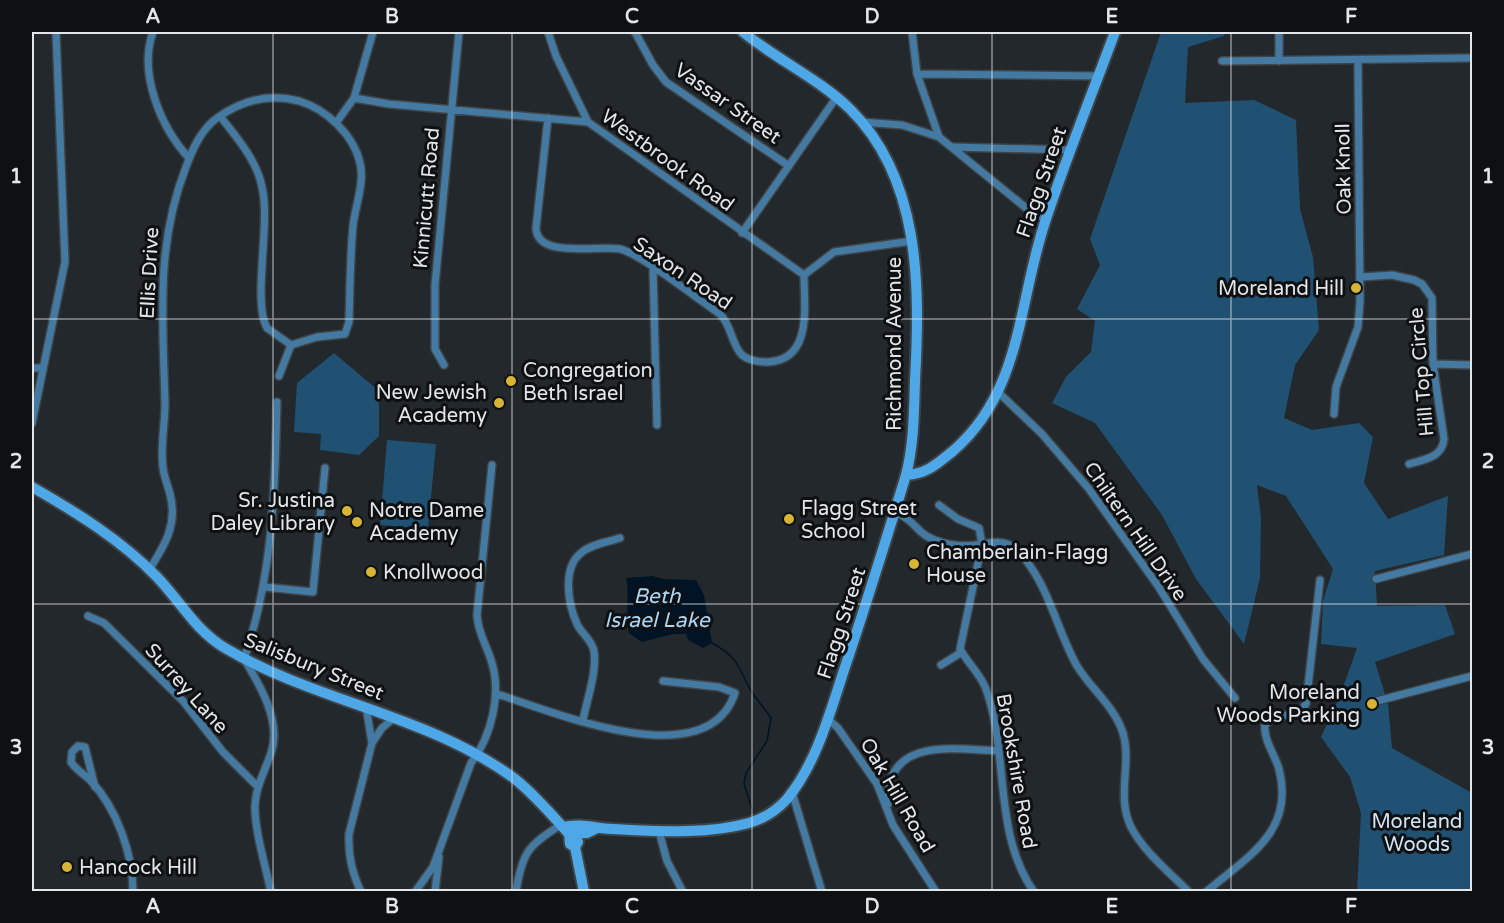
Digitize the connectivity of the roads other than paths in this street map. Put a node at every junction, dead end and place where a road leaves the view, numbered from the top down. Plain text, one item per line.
1 (56, 32) edge
2 (153, 32) edge
3 (373, 32) edge
4 (459, 32) edge
5 (548, 32) edge
6 (635, 32) edge
7 (743, 32) edge
8 (912, 32) edge
9 (1115, 32) edge
10 (1279, 32) edge
11 (1468, 58) dead end
12 (1358, 60) junction
13 (1279, 61) junction
14 (1222, 62) dead end
15 (917, 74) junction
16 (1099, 76) junction
17 (354, 98) junction
18 (836, 98) junction
19 (451, 109) junction
20 (220, 116) junction
21 (548, 118) junction
22 (588, 122) junction
23 (861, 122) junction
24 (336, 123) junction
25 (939, 137) junction
26 (953, 147) junction
27 (1070, 150) junction
28 (189, 158) junction
29 (789, 166) junction
30 (1046, 219) junction
31 (742, 233) junction
32 (912, 241) junction
33 (653, 268) junction
34 (804, 275) junction
35 (1360, 277) junction
36 (291, 345) junction
37 (1434, 364) junction
38 (444, 365) dead end
39 (1473, 365) edge
40 (32, 368) edge
41 (43, 369) junction
42 (279, 375) dead end
43 (998, 392) junction
44 (32, 399) edge
45 (277, 402) dead end
46 (33, 409) junction
47 (1334, 414) dead end
48 (32, 423) edge
49 (657, 425) dead end
50 (1410, 464) dead end
51 (492, 465) dead end
52 (325, 468) dead end
53 (906, 475) junction
54 (32, 487) edge
55 (939, 505) dead end
56 (895, 512) junction
57 (620, 538) dead end
58 (982, 544) junction
59 (1473, 554) edge
60 (149, 570) junction
61 (1376, 579) dead end
62 (1320, 580) dead end
63 (265, 587) junction
64 (88, 616) dead end
65 (962, 652) junction
66 (244, 659) junction
67 (941, 665) dead end
68 (1473, 676) edge
69 (663, 681) dead end
70 (497, 694) junction
71 (1235, 698) dead end
72 (1377, 701) dead end
73 (366, 708) junction
74 (394, 718) junction
75 (828, 719) junction
76 (583, 720) junction
77 (372, 743) junction
78 (998, 751) junction
79 (477, 756) junction
80 (96, 787) junction
81 (258, 787) junction
82 (792, 792) junction
83 (889, 809) junction
84 (565, 829) junction
85 (659, 831) junction
86 (441, 846) junction
87 (133, 891) edge
88 (271, 891) edge
89 (361, 891) edge
90 (415, 891) edge
91 (435, 891) edge
92 (516, 891) edge
93 (584, 891) edge
94 (683, 891) edge
95 (822, 891) edge
96 (936, 891) edge
97 (1034, 891) edge
98 (1189, 891) edge
99 (1206, 891) edge

1 - 41 street
2 - 28 street
3 - 17 street
4 - 19 street, Kinnicutt Road
5 - 22 street
6 - 29 street, Vassar Street
7 - 18 street, Richmond Avenue
8 - 15 street
9 - 16 street, Flagg Street
10 - 13 street
11 - 12 street
12 - 13 street
12 - 35 street, Oak Knoll
13 - 14 street
15 - 16 street
15 - 25 street
16 - 27 street, Flagg Street
17 - 19 street, Westbrook Road
17 - 24 street
18 - 23 street, Richmond Avenue
18 - 29 street
19 - 21 street, Westbrook Road
19 - 38 street, Kinnicutt Road
20 - 24 street, Ellis Drive
20 - 28 street, Ellis Drive
20 - 36 street
21 - 22 street, Westbrook Road
21 - 33 street, Saxon Road
22 - 31 street, Westbrook Road
23 - 25 street
23 - 32 street, Richmond Avenue
24 - 36 street, Ellis Drive
25 - 26 street
26 - 27 street
26 - 30 street
27 - 30 street, Flagg Street
28 - 60 street, Ellis Drive
29 - 31 street
30 - 43 street, Flagg Street
31 - 34 street, Westbrook Road
32 - 34 street
32 - 53 street, Richmond Avenue
33 - 34 street, Saxon Road
33 - 49 street
35 - 37 street, Hill Top Circle
35 - 47 street, Oak Knoll
36 - 42 street
37 - 39 street
37 - 50 street, Hill Top Circle
40 - 41 street
41 - 46 street
43 - 53 street, Flagg Street
43 - 71 street, Chiltern Hill Drive
44 - 46 street
45 - 63 street
46 - 48 street
51 - 70 street
52 - 63 street
53 - 56 street, Flagg Street
54 - 60 street, Salisbury Street
55 - 58 street
56 - 58 street
56 - 75 street, Flagg Street
57 - 76 street
58 - 65 street
58 - 98 street
59 - 61 street
60 - 66 street, Salisbury Street
62 - 99 street
63 - 66 street
64 - 81 street, Surrey Lane
65 - 67 street
65 - 78 street, Brookshire Road
66 - 73 street, Salisbury Street
66 - 81 street
68 - 72 street
69 - 76 street
70 - 76 street
70 - 79 street
73 - 74 street, Salisbury Street
73 - 77 street
74 - 77 street
74 - 79 street, Salisbury Street
75 - 82 street, Flagg Street
75 - 83 street, Oak Hill Road
77 - 89 street
78 - 83 street
78 - 97 street, Brookshire Road
79 - 84 street, Salisbury Street
79 - 86 street
80 - 80 street
80 - 87 street
81 - 88 street
82 - 85 street, Flagg Street
82 - 95 street
83 - 96 street, Oak Hill Road
84 - 85 street, Flagg Street
84 - 92 street
84 - 93 street, Salisbury Street
85 - 94 street
86 - 90 street
86 - 91 street

